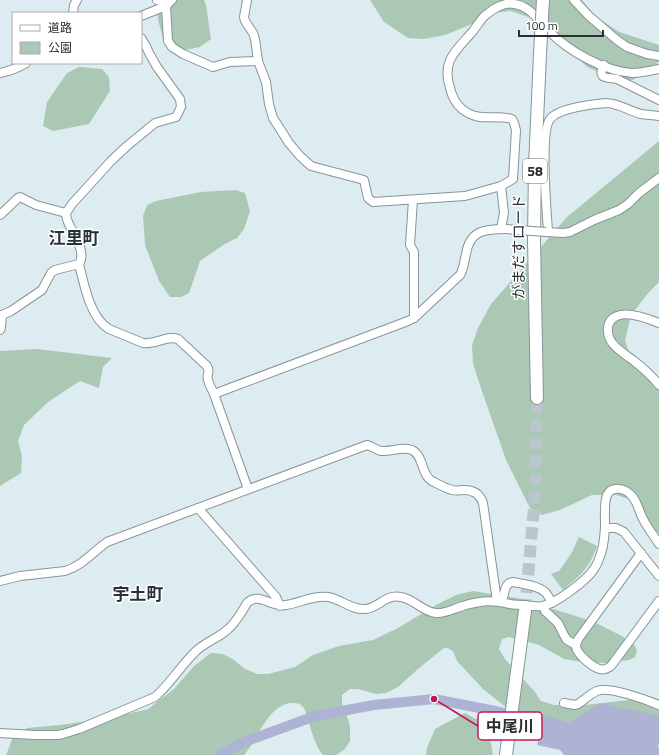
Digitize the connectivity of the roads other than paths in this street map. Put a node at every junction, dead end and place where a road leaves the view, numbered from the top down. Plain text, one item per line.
1 (77, 0) edge
2 (157, 0) edge
3 (247, 0) edge
4 (543, 0) edge
5 (574, 0) edge
6 (169, 3) edge
7 (73, 12) edge
8 (142, 16) edge
9 (142, 40) edge
10 (659, 56) edge
11 (258, 61) junction
12 (24, 64) edge
13 (604, 66) junction
14 (659, 69) edge
15 (0, 73) edge
16 (659, 100) edge
17 (659, 116) edge
18 (659, 178) edge
19 (501, 186) junction
20 (413, 200) junction
21 (66, 213) junction
22 (0, 215) edge
23 (503, 230) junction
24 (547, 232) junction
25 (79, 264) junction
26 (1, 315) edge
27 (414, 318) junction
28 (659, 323) edge
29 (0, 330) edge
30 (659, 385) edge
31 (214, 394) junction
32 (537, 398) tunnel mouth
33 (248, 489) junction
34 (198, 508) junction
35 (605, 528) junction
36 (659, 544) edge
37 (641, 553) junction
38 (659, 576) edge
39 (0, 581) edge
40 (499, 601) junction
41 (659, 601) edge
42 (548, 604) junction
43 (280, 606) junction
44 (525, 611) tunnel mouth
45 (576, 645) junction
46 (564, 703) dead end
47 (659, 705) edge
48 (0, 733) edge
49 (506, 755) edge

1 - 7 street
2 - 6 street
3 - 11 street
4 - 32 highway, がまだすロード / 58, bridge
5 - 10 street
6 - 8 street
6 - 11 street
9 - 21 street
11 - 20 street
12 - 15 street
13 - 14 street
13 - 16 street
13 - 19 street
17 - 24 street
18 - 24 street
19 - 20 street
19 - 23 street
20 - 27 street
21 - 22 street
21 - 25 street
23 - 24 street, bridge
23 - 27 street
25 - 26 street
25 - 31 street
26 - 29 street
27 - 31 street
28 - 30 street
31 - 33 street
33 - 34 street
33 - 40 street
34 - 39 street
34 - 43 street
35 - 36 street
35 - 37 street
35 - 42 street
37 - 38 street
37 - 45 street
40 - 42 street
40 - 42 street
40 - 43 street
41 - 45 street
42 - 45 street
43 - 48 street
44 - 49 highway
46 - 47 street

